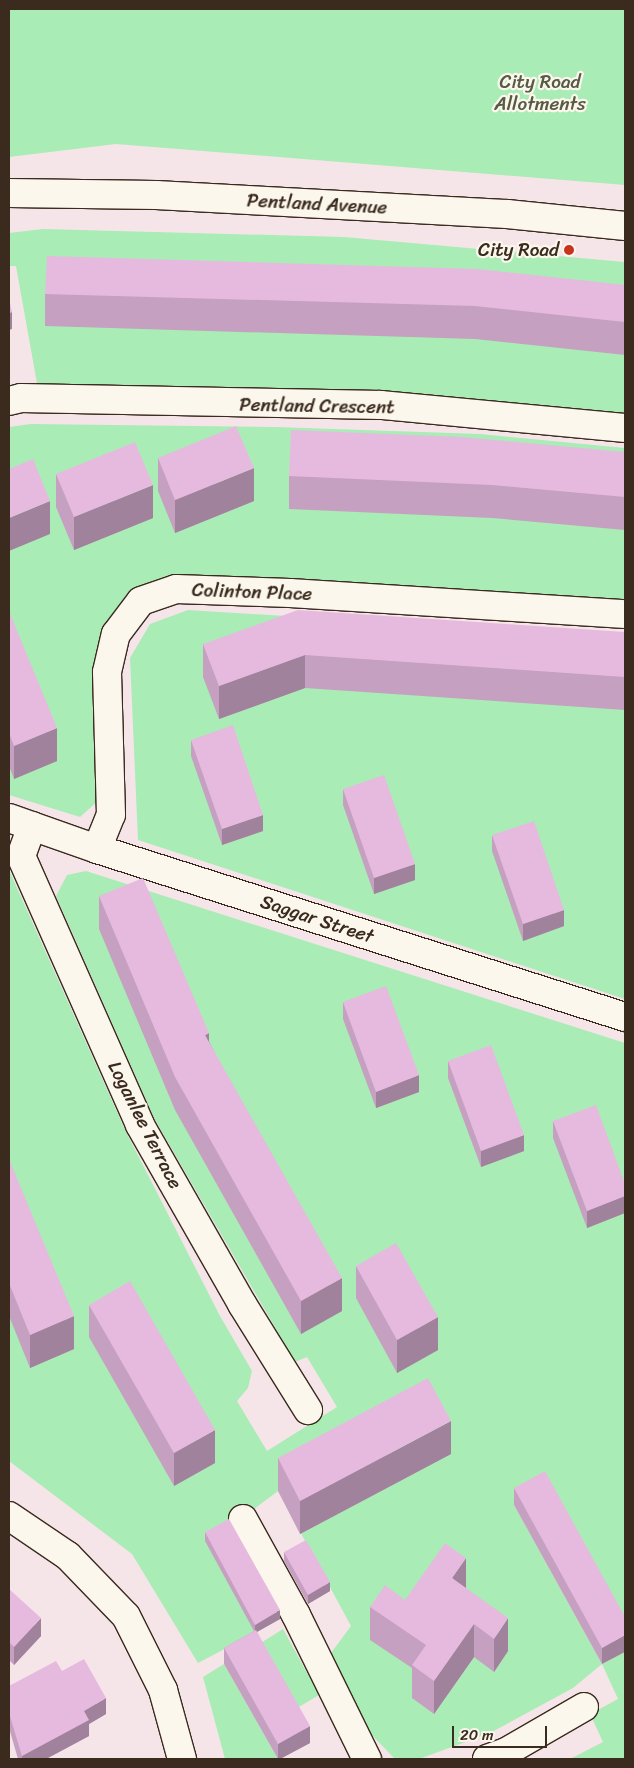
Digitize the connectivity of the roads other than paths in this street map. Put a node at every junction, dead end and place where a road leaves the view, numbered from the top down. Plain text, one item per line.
1 (9, 193) edge
2 (625, 226) edge
3 (9, 401) edge
4 (625, 428) edge
5 (625, 614) edge
6 (21, 822) edge
7 (97, 849) junction
8 (625, 1017) edge
9 (308, 1410) dead end
10 (9, 1516) edge
11 (243, 1519) dead end
12 (584, 1707) dead end
13 (182, 1759) edge
14 (367, 1759) edge
15 (487, 1759) edge

1 - 2 street, Pentland Avenue
3 - 4 street, Pentland Crescent
5 - 7 street, Colinton Place
6 - 7 street, Saggar Street
6 - 9 street, Loganlee Terrace
7 - 8 street, Saggar Street
10 - 13 street
11 - 14 street
12 - 15 street

